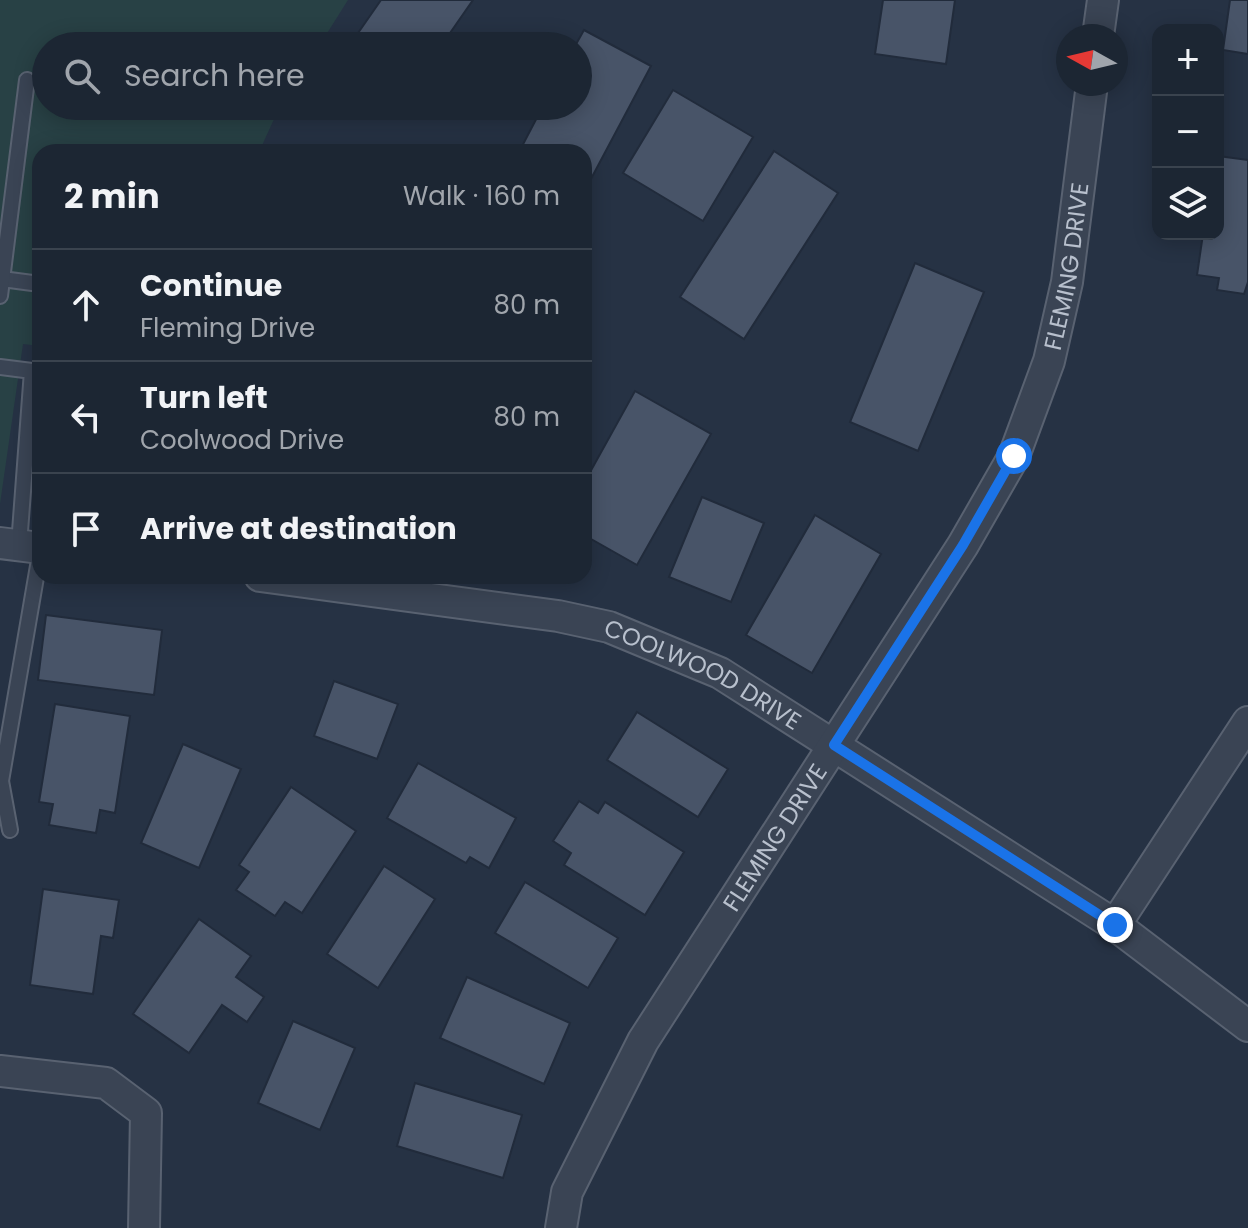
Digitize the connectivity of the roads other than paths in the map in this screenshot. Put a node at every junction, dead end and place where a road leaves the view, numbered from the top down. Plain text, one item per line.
1 (1103, 0) edge
2 (1100, 24) edge
3 (27, 80) dead end
4 (1090, 96) edge
5 (2, 279) junction
6 (32, 283) edge
7 (0, 296) edge
8 (0, 367) edge
9 (32, 371) edge
10 (32, 482) edge
11 (25, 548) edge
12 (320, 584) edge
13 (1248, 722) edge
14 (834, 745) junction
15 (10, 830) dead end
16 (1115, 925) junction
17 (1248, 1026) edge
18 (0, 1071) edge
19 (144, 1228) edge
20 (561, 1228) edge

1 - 2 street
3 - 5 lane
4 - 14 street, FLEMING DRIVE
5 - 6 lane
5 - 7 lane
8 - 9 lane
10 - 11 lane
11 - 15 lane
12 - 14 street, COOLWOOD DRIVE
13 - 16 street
14 - 16 street, COOLWOOD DRIVE
14 - 20 street, FLEMING DRIVE
16 - 17 street, COOLWOOD DRIVE
18 - 19 street

